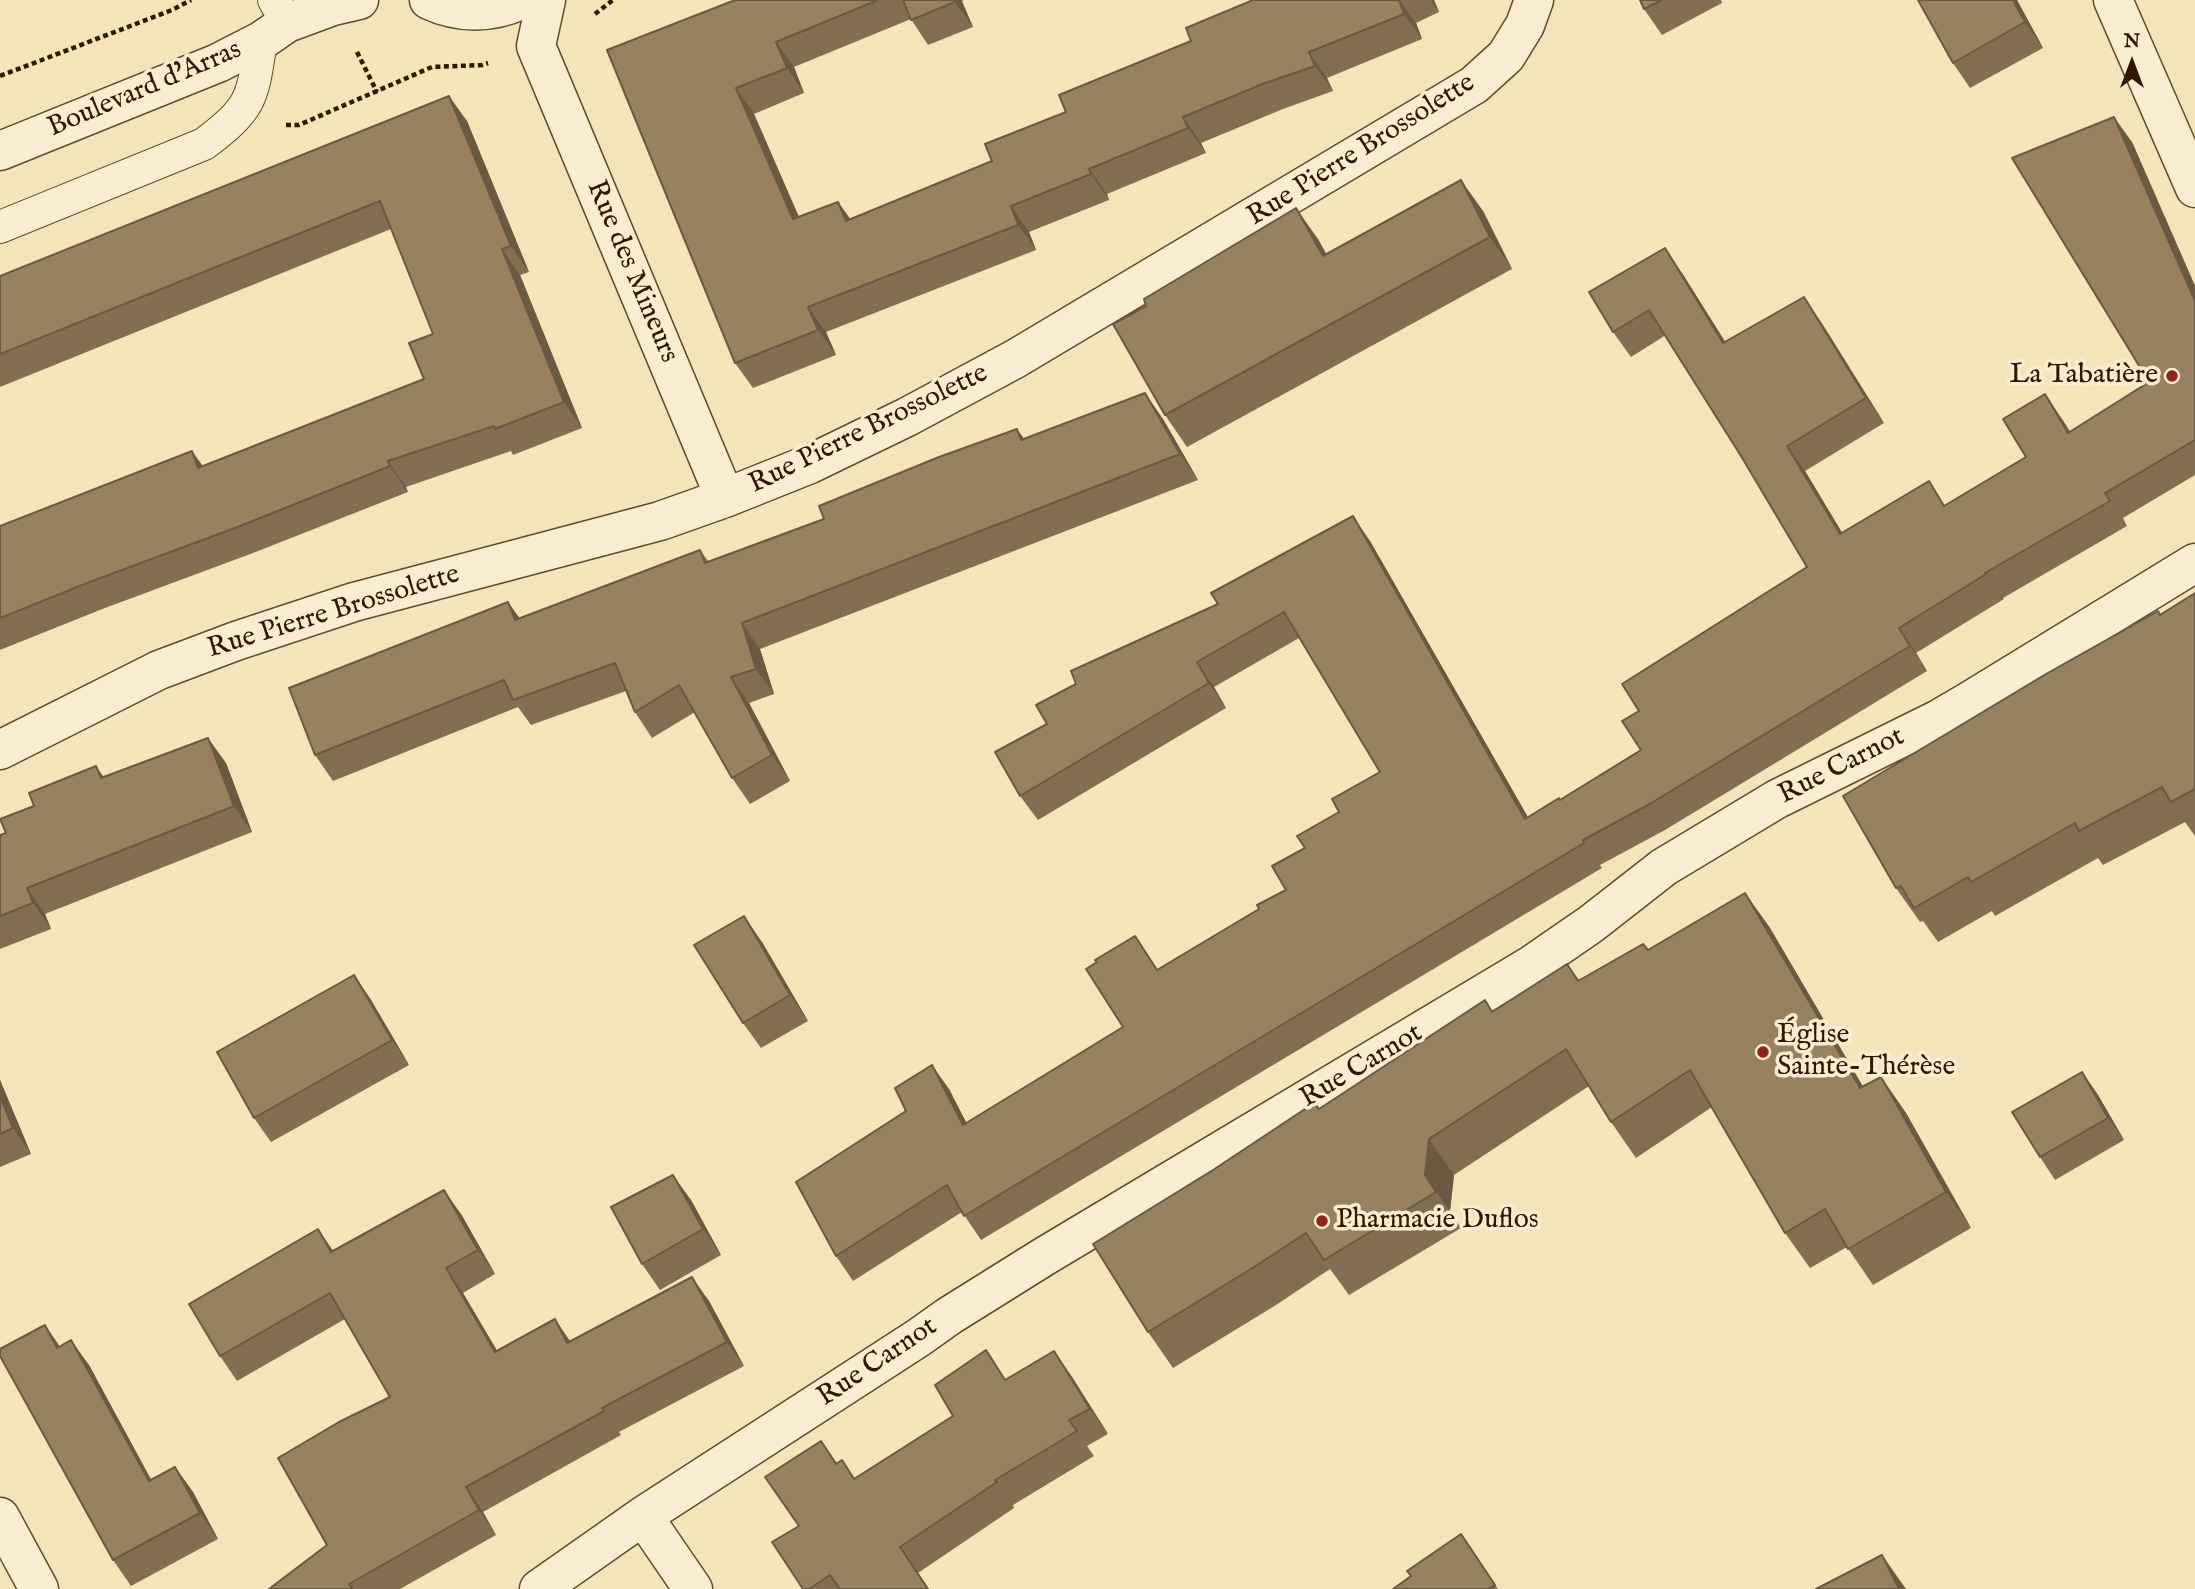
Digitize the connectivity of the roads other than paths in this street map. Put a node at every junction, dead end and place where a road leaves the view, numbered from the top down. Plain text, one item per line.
1 (359, 0) edge
2 (429, 0) edge
3 (521, 0) edge
4 (546, 0) edge
5 (1534, 0) edge
6 (2113, 0) edge
7 (478, 11) junction
8 (283, 16) edge
9 (536, 46) junction
10 (0, 151) edge
11 (2195, 188) edge
12 (0, 227) edge
13 (725, 498) junction
14 (2195, 563) edge
15 (0, 750) edge
16 (0, 1517) edge
17 (643, 1517) junction
18 (39, 1589) edge
19 (539, 1589) edge
20 (693, 1589) edge

1 - 8 street, Boulevard d'Arras
2 - 7 street
3 - 7 street
4 - 9 street
5 - 13 street, Rue Pierre Brossolette
6 - 11 street
7 - 9 street
8 - 10 street, Boulevard d'Arras
8 - 12 lane
9 - 13 street, Rue des Mineurs
13 - 15 street, Rue Pierre Brossolette
14 - 17 street, Rue Carnot
16 - 18 street
17 - 19 street, Rue Carnot
17 - 20 street

